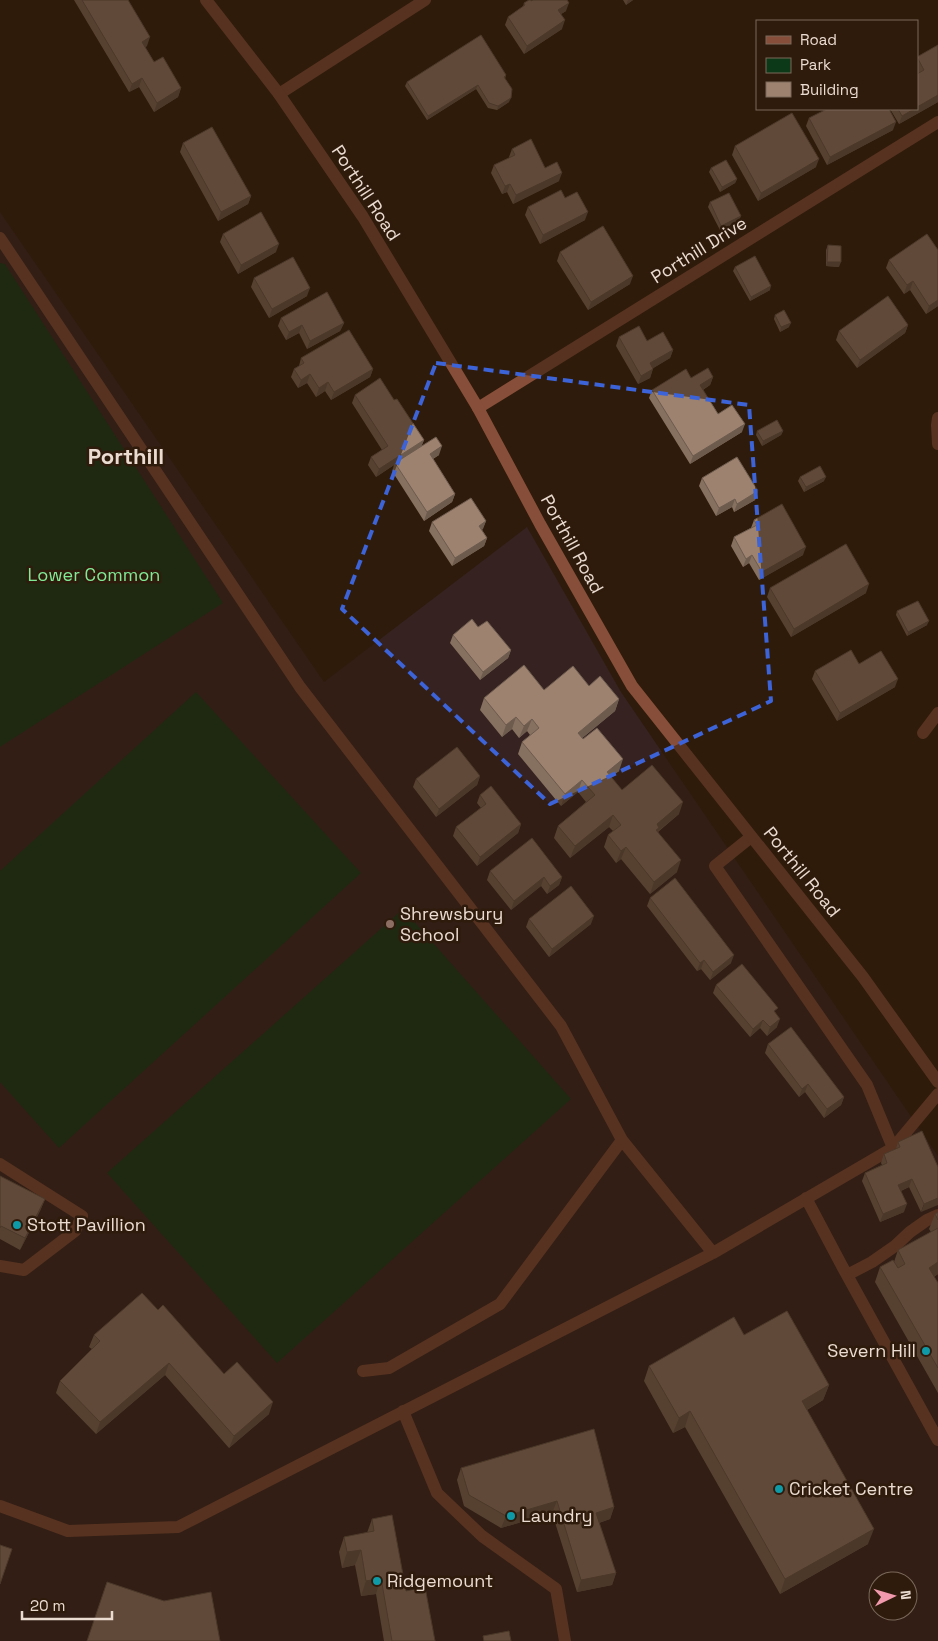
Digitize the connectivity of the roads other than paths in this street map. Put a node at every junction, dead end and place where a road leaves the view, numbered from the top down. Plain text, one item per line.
1 (206, 0) edge
2 (425, 0) edge
3 (279, 94) junction
4 (938, 122) edge
5 (0, 238) edge
6 (478, 408) junction
7 (938, 418) edge
8 (938, 444) edge
9 (938, 713) edge
10 (923, 732) dead end
11 (751, 837) junction
12 (938, 1082) edge
13 (938, 1094) edge
14 (622, 1140) junction
15 (893, 1148) junction
16 (0, 1164) edge
17 (806, 1198) junction
18 (938, 1215) edge
19 (713, 1253) junction
20 (0, 1266) edge
21 (847, 1275) junction
22 (363, 1370) dead end
23 (403, 1411) junction
24 (938, 1440) edge
25 (0, 1506) edge
26 (564, 1641) edge

1 - 3 street, Porthill Road
2 - 3 street
3 - 6 street, Porthill Road
4 - 6 street, Porthill Drive
5 - 14 street
6 - 11 street, Porthill Road
7 - 8 street
9 - 10 street
11 - 12 street, Porthill Road
11 - 15 street
13 - 15 street
14 - 19 street
14 - 22 street
15 - 17 street
16 - 20 street
17 - 19 street
17 - 21 street
18 - 21 street
19 - 23 street
21 - 24 street
23 - 25 street
23 - 26 street

